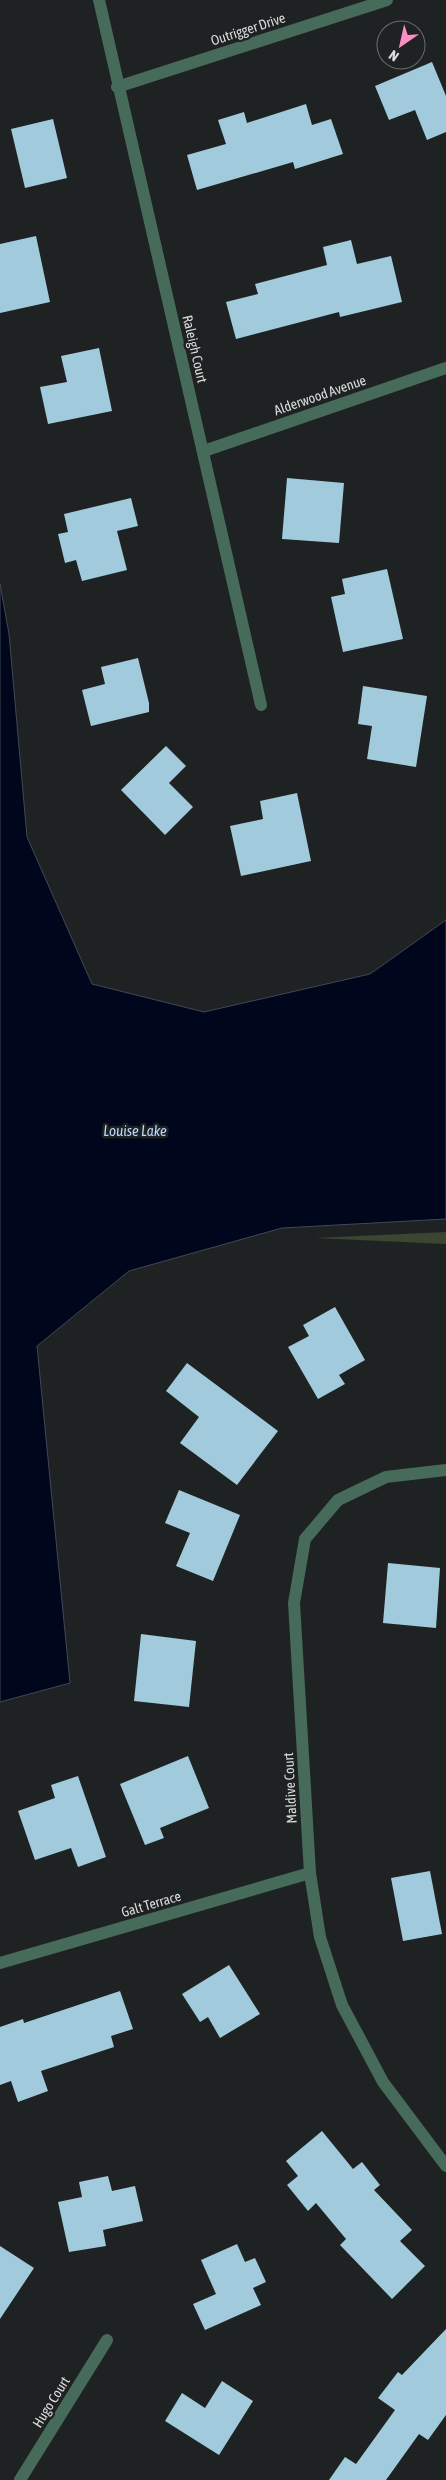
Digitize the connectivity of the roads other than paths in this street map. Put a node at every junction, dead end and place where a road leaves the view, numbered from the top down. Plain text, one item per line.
1 (99, 0) edge
2 (387, 0) edge
3 (118, 87) junction
4 (446, 368) edge
5 (204, 451) junction
6 (261, 705) dead end
7 (446, 1470) edge
8 (310, 1872) junction
9 (0, 1963) edge
10 (446, 2166) edge
11 (107, 2340) dead end
12 (20, 2480) edge

1 - 3 street, Raleigh Court
2 - 3 street, Outrigger Drive
3 - 5 street, Raleigh Court
4 - 5 street, Alderwood Avenue
5 - 6 street, Raleigh Court
7 - 8 street, Maldive Court
8 - 9 street, Galt Terrace
8 - 10 street, Maldive Court
11 - 12 street, Hugo Court

